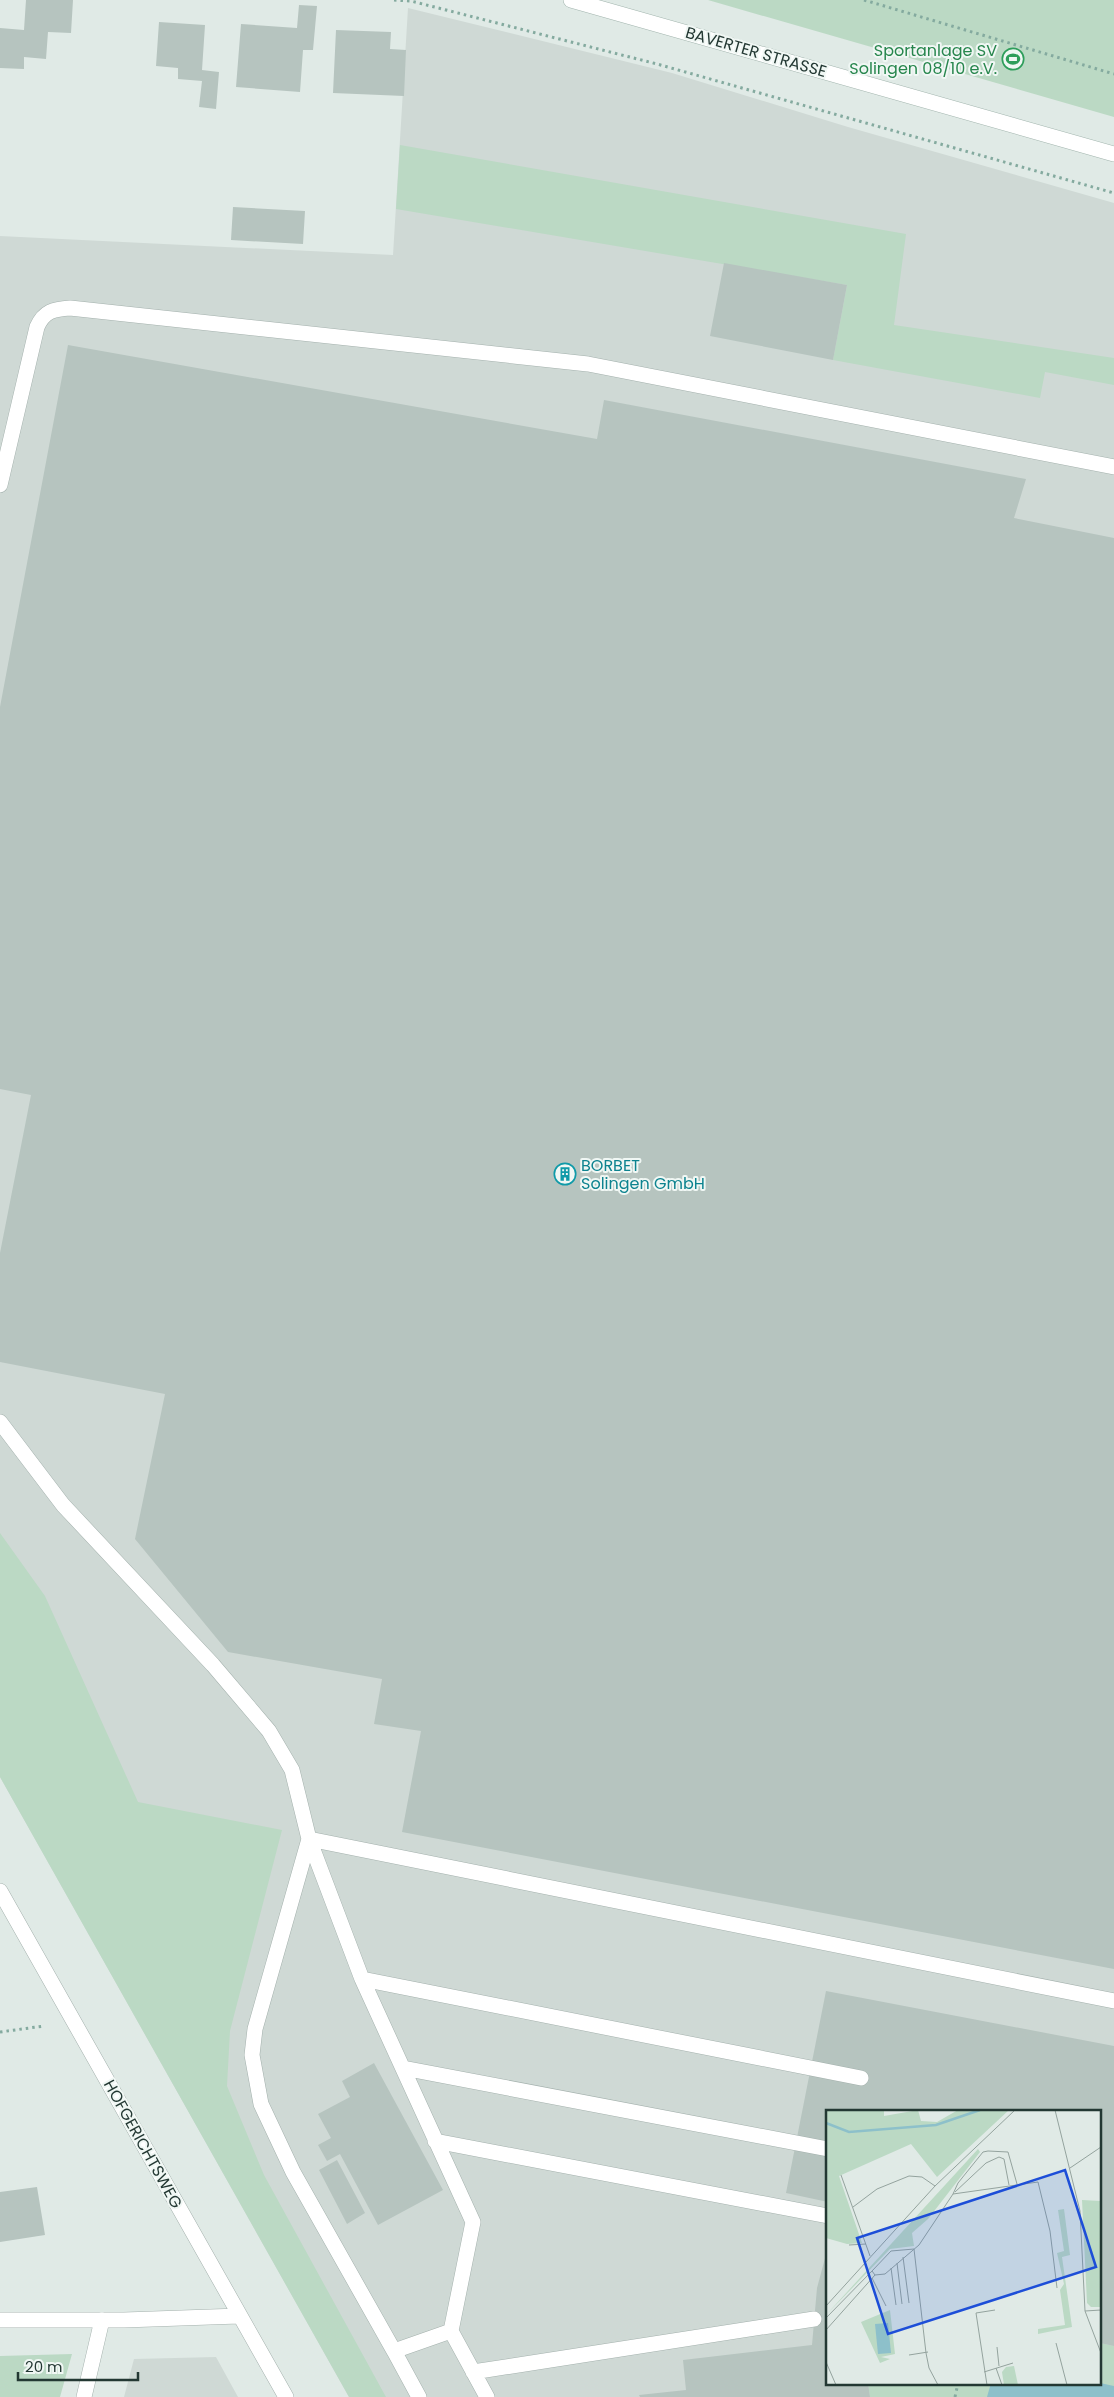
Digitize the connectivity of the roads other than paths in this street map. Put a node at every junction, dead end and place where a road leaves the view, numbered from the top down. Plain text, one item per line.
1 (571, 0) edge
2 (1114, 154) edge
3 (1114, 467) edge
4 (0, 486) edge
5 (0, 1422) edge
6 (309, 1839) junction
7 (0, 1891) edge
8 (362, 1979) junction
9 (1114, 2001) edge
10 (403, 2068) junction
11 (862, 2078) dead end
12 (436, 2141) junction
13 (826, 2149) edge
14 (826, 2216) edge
15 (239, 2316) junction
16 (814, 2319) dead end
17 (0, 2320) edge
18 (102, 2320) junction
19 (451, 2331) junction
20 (394, 2351) junction
21 (473, 2372) junction
22 (84, 2397) edge
23 (286, 2397) edge
24 (419, 2397) edge
25 (487, 2397) edge

1 - 2 street, BAVERTER STRASSE
3 - 4 street
5 - 6 street
6 - 8 street
6 - 9 street
6 - 20 street
7 - 15 street, HOFGERICHTSWEG
8 - 10 street
8 - 11 street
10 - 12 street
10 - 13 street
12 - 14 street
12 - 19 street
15 - 18 street
15 - 23 street, HOFGERICHTSWEG
16 - 21 street
17 - 18 street
18 - 22 street
19 - 20 street
19 - 21 street
20 - 24 street
21 - 25 street

